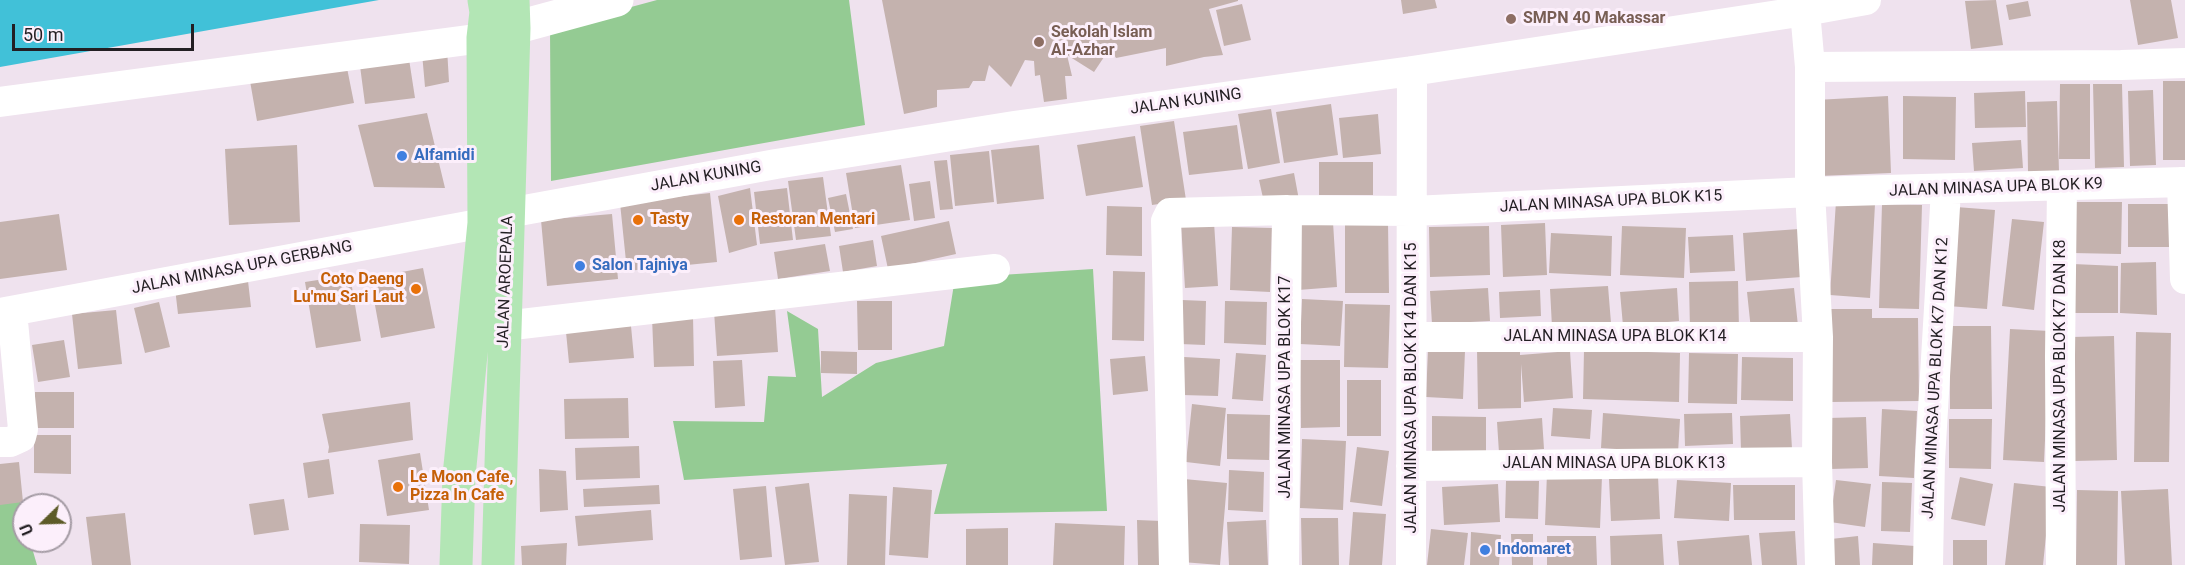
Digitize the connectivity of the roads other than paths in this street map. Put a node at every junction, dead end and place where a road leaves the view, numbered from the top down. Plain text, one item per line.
1 (617, 0) edge
2 (1866, 0) edge
3 (1805, 11) junction
4 (496, 16) edge
5 (2185, 63) edge
6 (1810, 67) junction
7 (1412, 71) junction
8 (0, 102) edge
9 (2183, 182) edge
10 (2062, 186) junction
11 (1946, 190) junction
12 (1810, 192) junction
13 (1287, 210) junction
14 (1413, 211) junction
15 (496, 218) junction
16 (994, 269) dead end
17 (2185, 279) edge
18 (6, 312) edge
19 (489, 327) junction
20 (1412, 337) junction
21 (1818, 337) junction
22 (0, 442) edge
23 (1817, 462) junction
24 (1412, 465) junction
25 (456, 565) edge
26 (498, 565) edge
27 (1174, 565) edge
28 (1284, 565) edge
29 (1411, 565) edge
30 (1820, 565) edge
31 (1928, 565) edge
32 (2061, 565) edge

1 - 4 street
2 - 3 street, JALAN KUNING
3 - 6 street
3 - 7 street, JALAN KUNING
4 - 8 street
4 - 15 main road, JALAN AROEPALA
5 - 6 street
6 - 12 street
7 - 14 street, JALAN MINASA UPA BLOK K14 DAN K15
7 - 15 street, JALAN KUNING
9 - 10 street, JALAN MINASA UPA BLOK K9
9 - 17 street
10 - 11 street, JALAN MINASA UPA BLOK K9
10 - 32 street, JALAN MINASA UPA BLOK K7 DAN K8
11 - 12 street, JALAN MINASA UPA BLOK K9
11 - 31 street, JALAN MINASA UPA BLOK K7 DAN K12
12 - 14 street, JALAN MINASA UPA BLOK K15
12 - 21 street
13 - 14 street, JALAN MINASA UPA BLOK K15
13 - 27 street, JALAN MINASA UPA BLOK K15
13 - 28 street, JALAN MINASA UPA BLOK K17
14 - 20 street, JALAN MINASA UPA BLOK K14 DAN K15
15 - 18 street, JALAN MINASA UPA GERBANG
15 - 19 main road, JALAN AROEPALA
16 - 19 street
18 - 22 street
19 - 25 main road, JALAN AROEPALA
19 - 26 main road, JALAN AROEPALA
20 - 21 street, JALAN MINASA UPA BLOK K14
20 - 24 street, JALAN MINASA UPA BLOK K14 DAN K15
21 - 23 street
23 - 24 street, JALAN MINASA UPA BLOK K13
23 - 30 street
24 - 29 street, JALAN MINASA UPA BLOK K14 DAN K15

